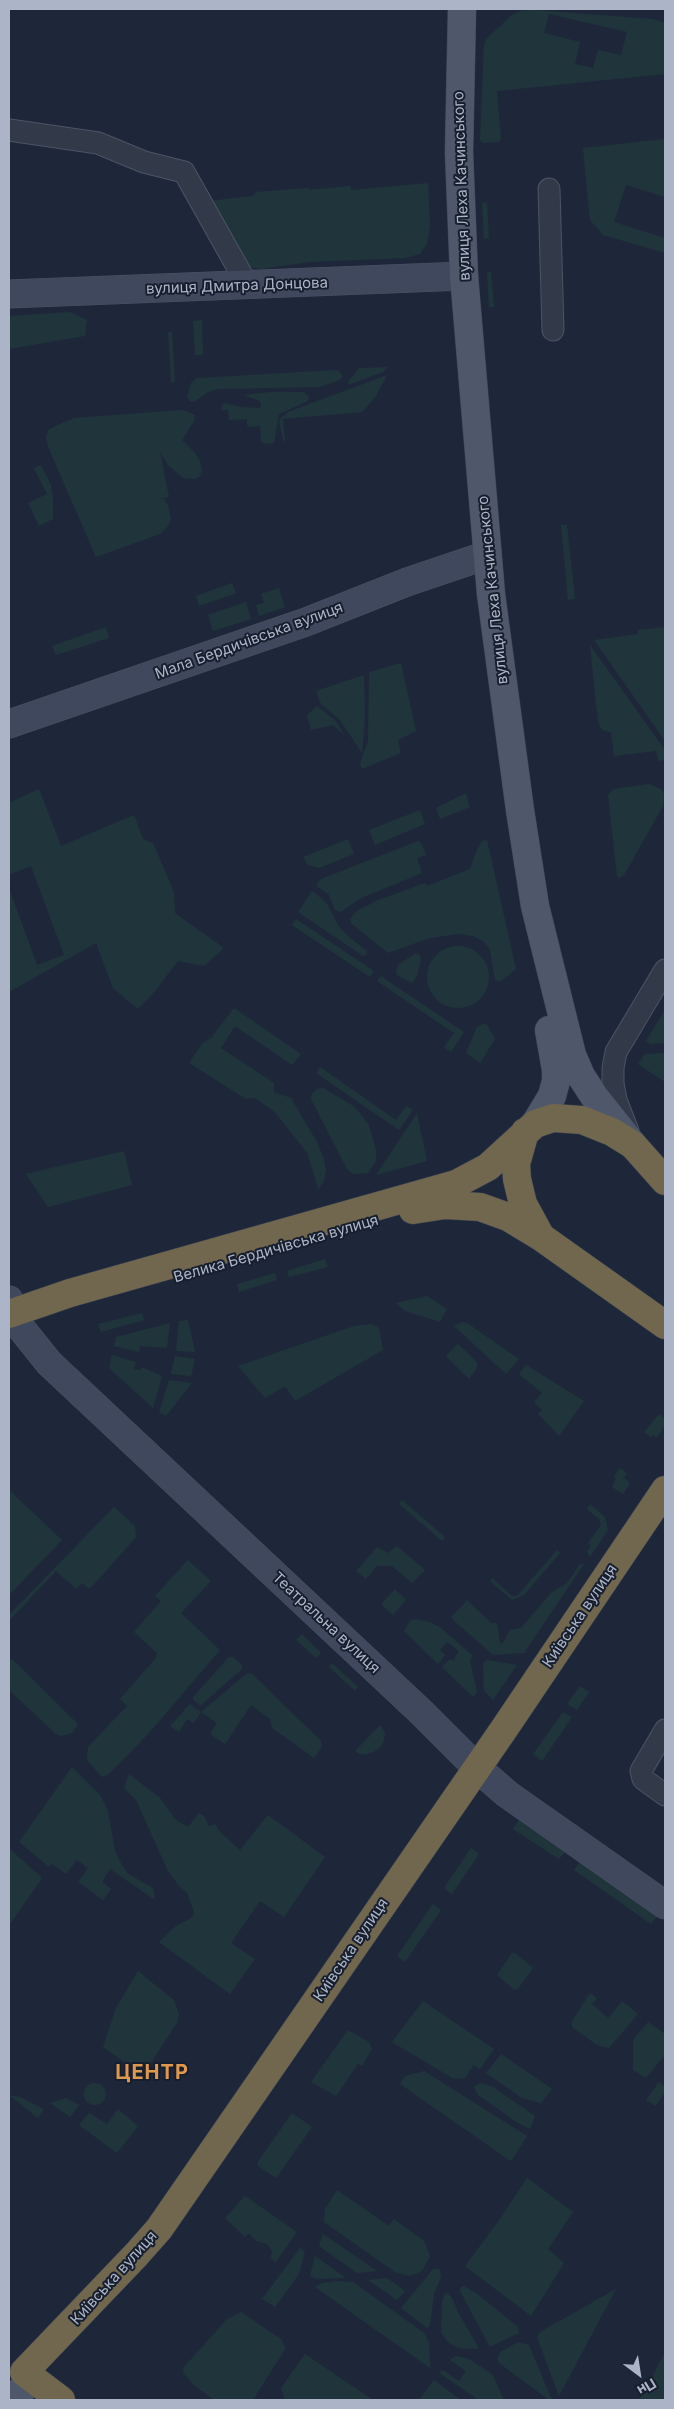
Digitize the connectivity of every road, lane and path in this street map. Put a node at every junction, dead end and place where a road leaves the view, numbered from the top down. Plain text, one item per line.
1 (450, 9) edge
2 (462, 9) edge
3 (9, 130) edge
4 (549, 189) dead end
5 (458, 276) junction
6 (248, 286) junction
7 (9, 294) edge
8 (553, 330) dead end
9 (482, 557) junction
10 (9, 724) edge
11 (665, 970) edge
12 (530, 1128) junction
13 (633, 1145) junction
14 (665, 1181) edge
15 (542, 1237) junction
16 (15, 1315) edge
17 (663, 1325) edge
18 (665, 1490) edge
19 (665, 1512) edge
20 (665, 1730) edge
21 (484, 1766) junction
22 (665, 1795) edge
23 (665, 1892) edge
24 (665, 1905) edge
25 (22, 2379) edge
26 (11, 2400) edge
27 (61, 2400) edge

1 - 5 main road, вулиця Леха Качинського
2 - 5 main road, вулиця Леха Качинського
3 - 6 street
4 - 8 street
5 - 6 street, вулиця Дмитра Донцова
5 - 9 main road, вулиця Леха Качинського
6 - 7 street, вулиця Дмитра Донцова
9 - 10 street, Мала Бердичівська вулиця
9 - 12 main road, вулиця Леха Качинського
9 - 13 main road, вулиця Леха Качинського
11 - 13 street
12 - 13 highway
12 - 15 highway
12 - 16 highway, Велика Бердичівська вулиця
13 - 14 highway
15 - 16 highway, Велика Бердичівська вулиця
15 - 17 highway, Велика Бердичівська вулиця
16 - 21 street, Театральна вулиця
18 - 21 highway, Київська вулиця
19 - 21 highway, Київська вулиця
20 - 22 street
21 - 23 street, Театральна вулиця
21 - 24 street, Театральна вулиця
21 - 25 highway, Київська вулиця
25 - 26 main road, Київська вулиця
25 - 27 highway

